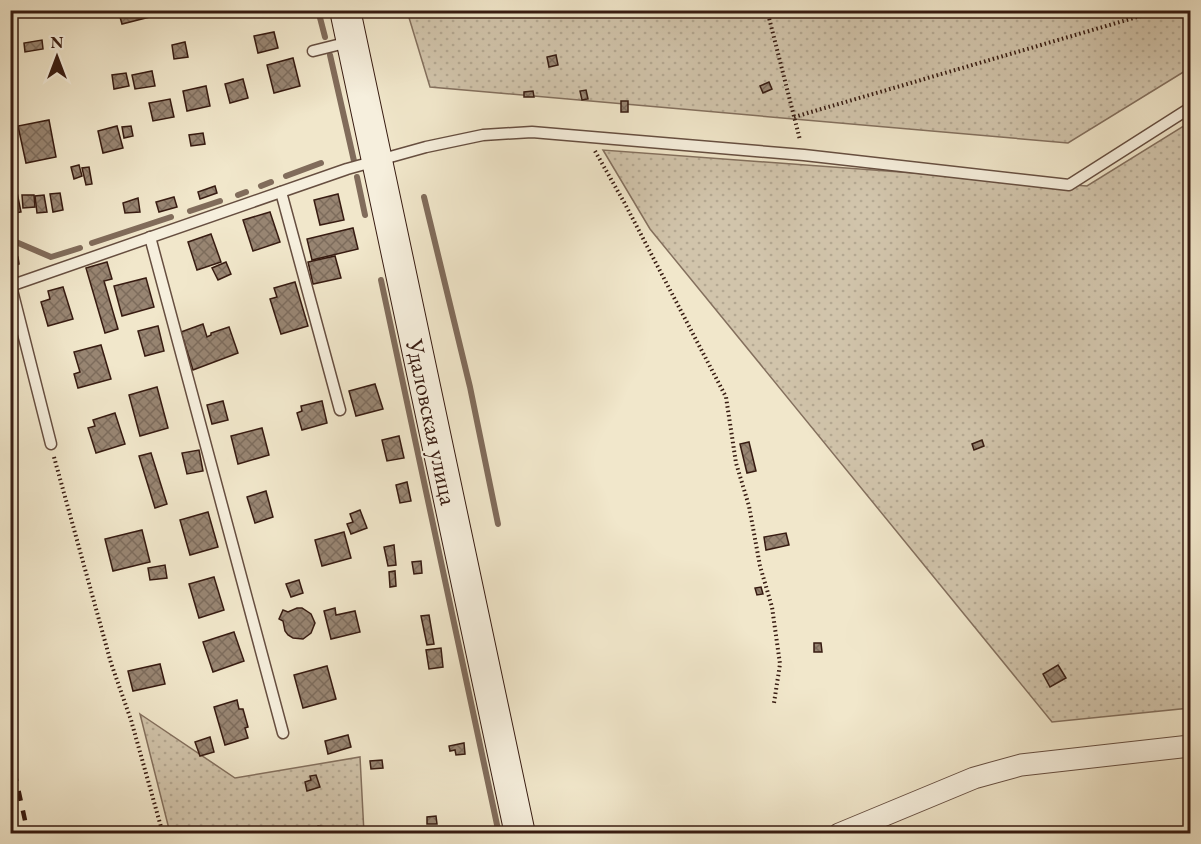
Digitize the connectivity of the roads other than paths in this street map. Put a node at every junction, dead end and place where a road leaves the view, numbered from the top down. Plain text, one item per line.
1 (345, 10) edge
2 (352, 41) junction
3 (313, 51) dead end
4 (1190, 109) edge
5 (376, 160) junction
6 (281, 192) junction
7 (150, 237) junction
8 (11, 286) edge
9 (340, 410) dead end
10 (51, 444) road end
11 (283, 734) dead end
12 (1191, 746) edge
13 (520, 834) edge
14 (839, 834) edge

1 - 2 main road, Удаловская улица
2 - 3 lane
2 - 5 main road, Удаловская улица
4 - 5 lane
5 - 6 lane
5 - 13 main road, Удаловская улица
6 - 7 lane
6 - 9 lane
7 - 8 lane
7 - 11 lane
8 - 10 lane
12 - 14 street

